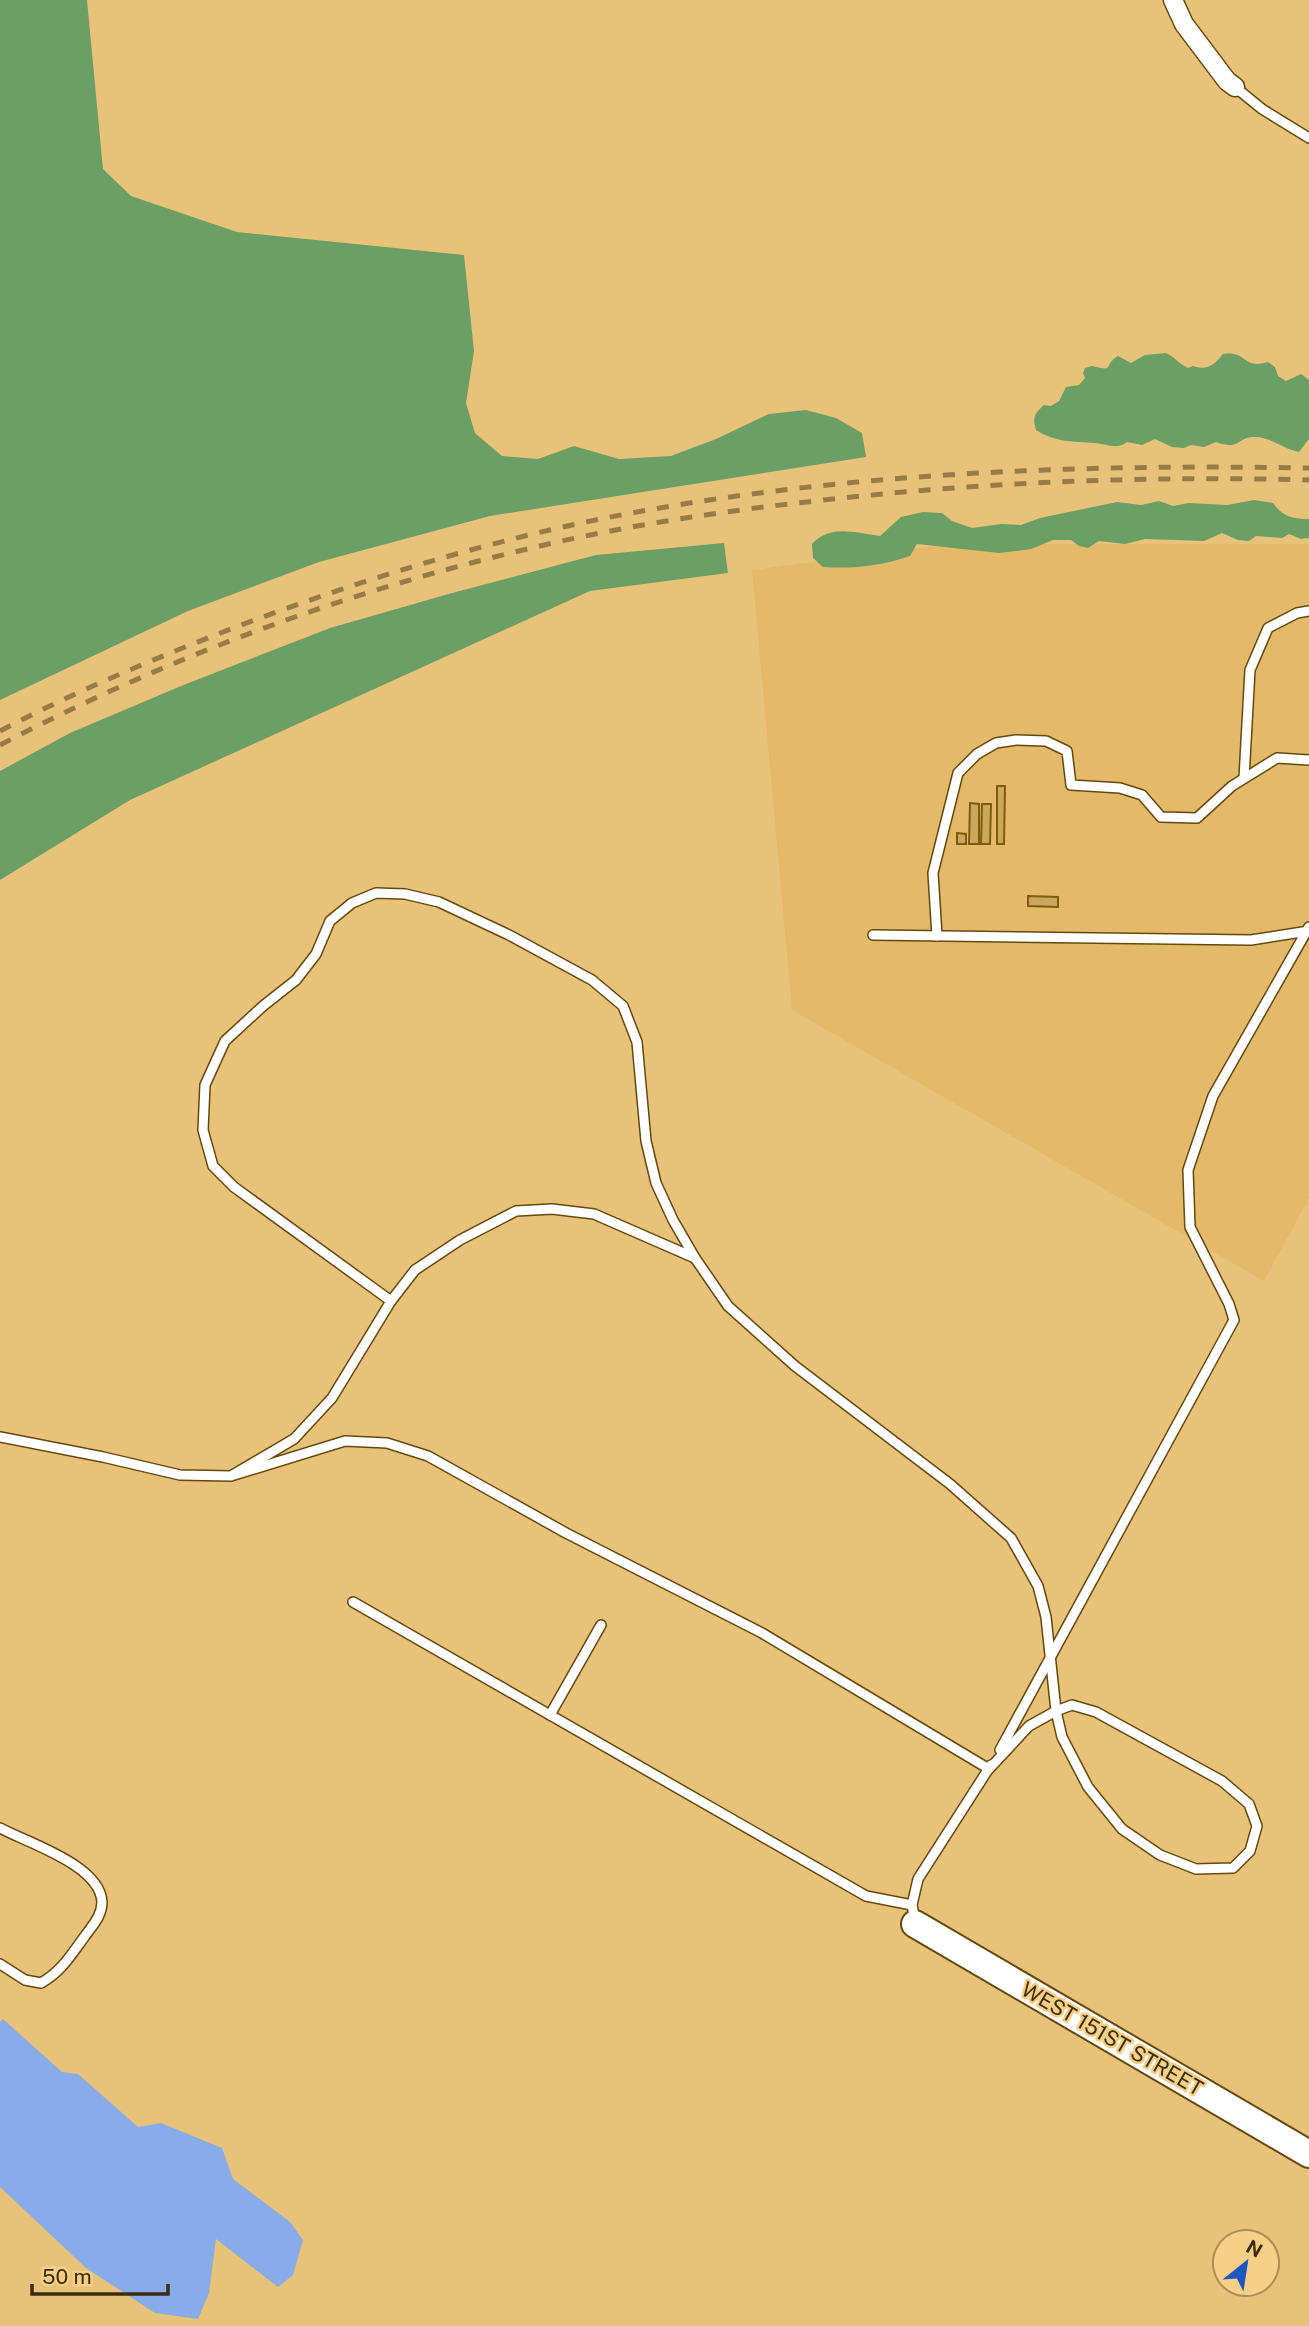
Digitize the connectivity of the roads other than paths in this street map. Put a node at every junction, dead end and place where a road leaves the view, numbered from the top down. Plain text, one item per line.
1 (1174, 0) edge
2 (1235, 87) joint
3 (1309, 138) edge
4 (1309, 611) edge
5 (1309, 760) edge
6 (1244, 778) junction
7 (1308, 930) edge
8 (873, 935) dead end
9 (937, 936) junction
10 (695, 1258) junction
11 (391, 1301) junction
12 (1, 1439) edge
13 (230, 1476) junction
14 (353, 1602) dead end
15 (601, 1625) dead end
16 (1050, 1660) junction
17 (1056, 1711) junction
18 (550, 1716) junction
19 (989, 1769) junction
20 (0, 1828) edge
21 (914, 1915) junction
22 (0, 1964) edge
23 (1309, 2154) edge

1 - 2 street
2 - 3 lane
4 - 6 lane
5 - 6 lane
6 - 9 lane
7 - 9 lane
7 - 16 lane
8 - 9 lane
10 - 11 lane
10 - 11 lane
10 - 16 lane
11 - 13 lane
12 - 13 lane
13 - 19 lane
14 - 18 lane
15 - 18 lane
16 - 17 lane
16 - 19 lane
17 - 17 lane
17 - 19 lane
18 - 21 lane
19 - 21 lane
20 - 22 lane
21 - 23 street, WEST 151ST STREET

